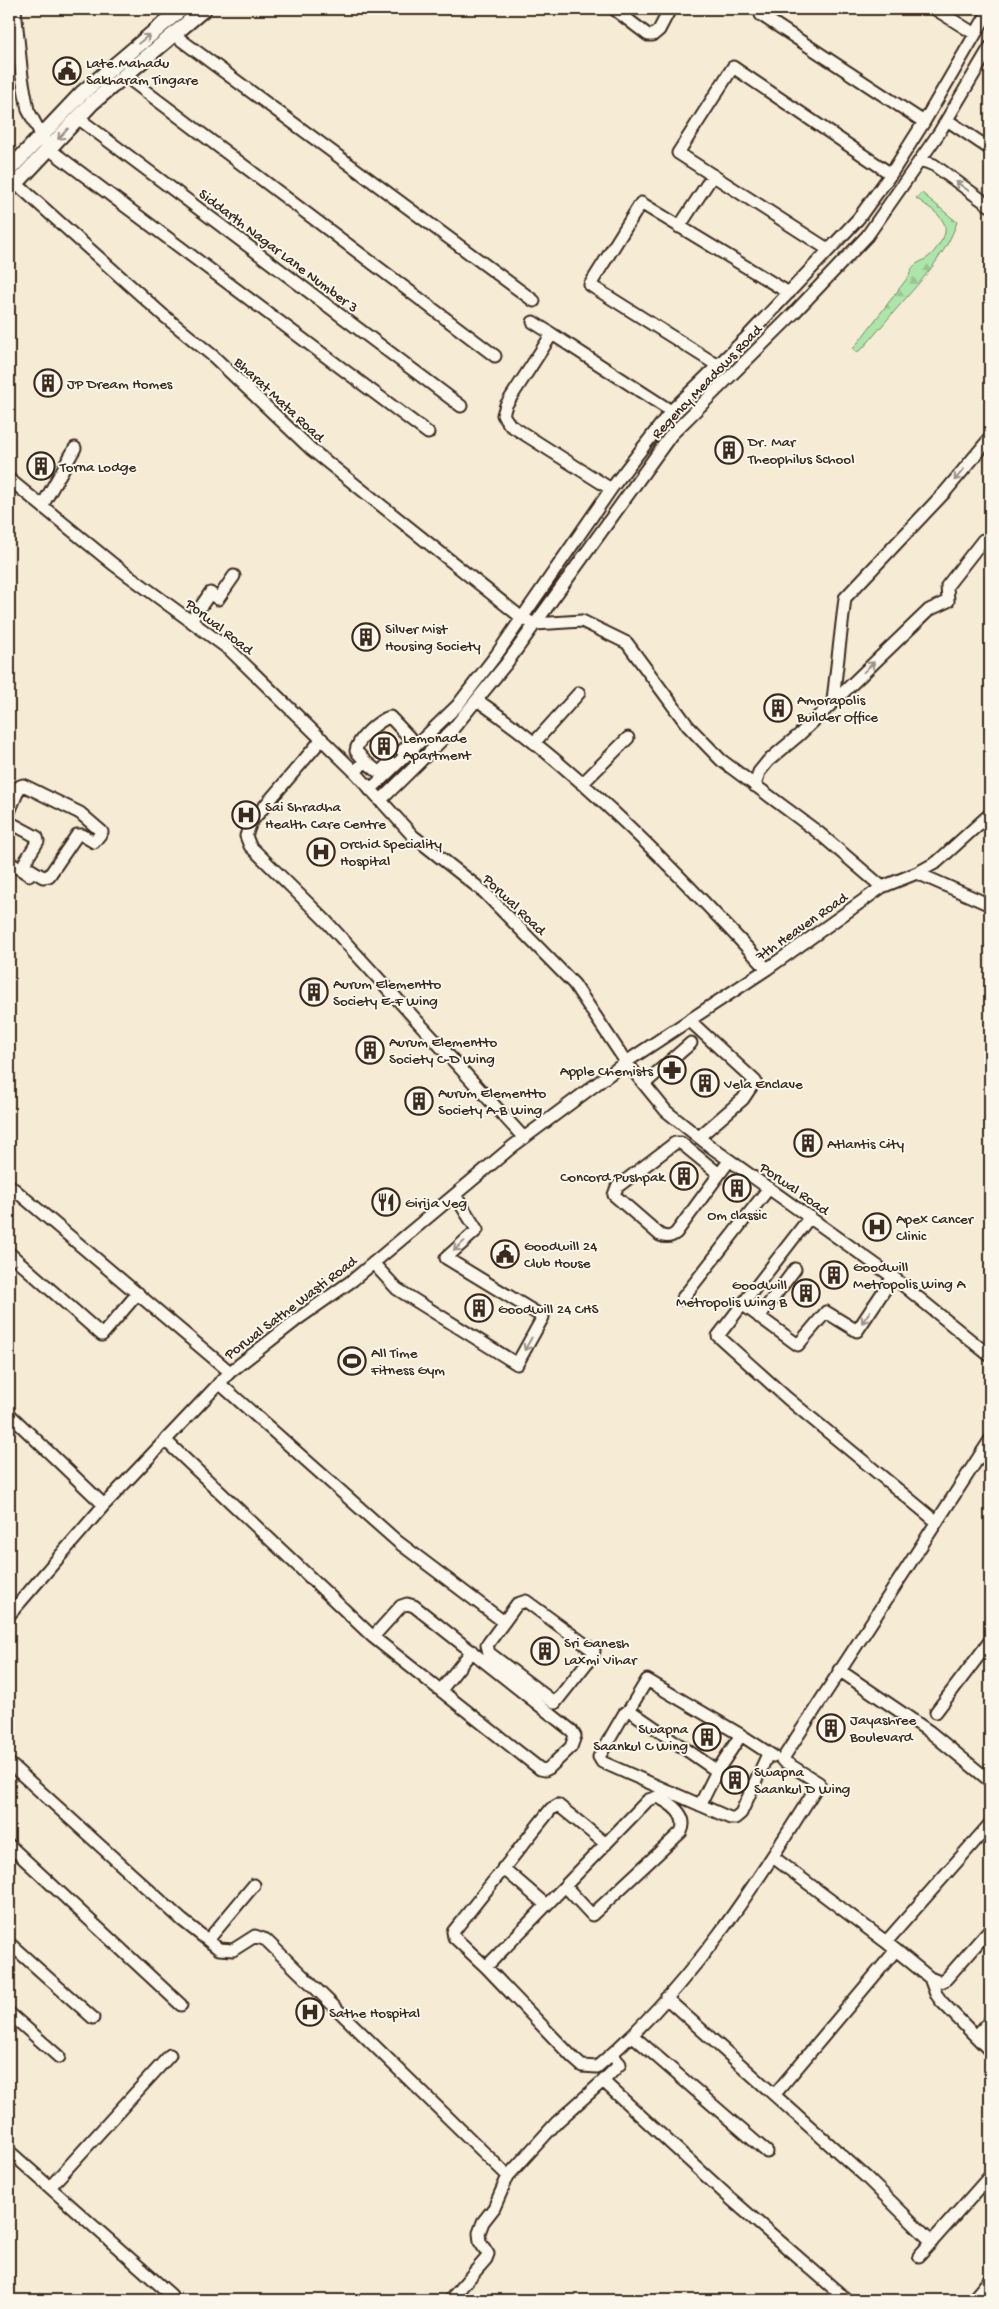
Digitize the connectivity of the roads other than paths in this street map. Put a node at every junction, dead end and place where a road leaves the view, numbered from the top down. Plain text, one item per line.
1 (15, 9) edge
2 (182, 9) edge
3 (204, 9) edge
4 (614, 9) edge
5 (670, 9) edge
6 (935, 9) edge
7 (990, 9) edge
8 (759, 11) edge
9 (173, 34) junction
10 (975, 34) junction
11 (990, 47) edge
12 (124, 74) junction
13 (78, 118) junction
14 (947, 120) junction
15 (924, 122) junction
16 (41, 136) junction
17 (49, 149) junction
18 (990, 149) edge
19 (921, 160) junction
20 (9, 170) edge
21 (890, 174) junction
22 (713, 175) junction
23 (11, 184) edge
24 (990, 206) edge
25 (679, 227) junction
26 (829, 250) junction
27 (789, 293) junction
28 (534, 301) dead end
29 (533, 322) dead end
30 (552, 334) junction
31 (495, 356) dead end
32 (717, 365) junction
33 (461, 406) dead end
34 (671, 411) junction
35 (428, 434) dead end
36 (990, 438) edge
37 (75, 448) dead end
38 (9, 479) edge
39 (611, 489) junction
40 (42, 506) junction
41 (990, 541) edge
42 (234, 576) dead end
43 (522, 618) junction
44 (191, 621) junction
45 (535, 624) junction
46 (579, 694) dead end
47 (477, 700) junction
48 (833, 700) junction
49 (628, 738) dead end
50 (322, 739) junction
51 (534, 743) junction
52 (365, 760) junction
53 (355, 772) junction
54 (582, 784) junction
55 (755, 786) junction
56 (370, 790) junction
57 (380, 801) junction
58 (9, 812) edge
59 (990, 814) edge
60 (9, 822) edge
61 (9, 862) edge
62 (917, 873) junction
63 (44, 884) dead end
64 (882, 887) junction
65 (990, 905) edge
66 (767, 969) junction
67 (690, 1020) junction
68 (691, 1043) dead end
69 (626, 1062) junction
70 (644, 1084) junction
71 (699, 1137) junction
72 (524, 1138) junction
73 (730, 1160) junction
74 (719, 1174) junction
75 (9, 1185) edge
76 (769, 1188) junction
77 (455, 1195) junction
78 (810, 1217) junction
79 (9, 1253) edge
80 (373, 1263) junction
81 (795, 1269) dead end
82 (893, 1276) junction
83 (138, 1293) junction
84 (682, 1299) dead end
85 (742, 1304) junction
86 (759, 1317) junction
87 (990, 1356) edge
88 (230, 1372) junction
89 (219, 1383) junction
90 (9, 1414) edge
91 (165, 1440) junction
92 (990, 1440) edge
93 (104, 1505) junction
94 (937, 1522) junction
95 (9, 1615) edge
96 (504, 1622) junction
97 (373, 1637) junction
98 (990, 1641) edge
99 (472, 1651) junction
100 (838, 1670) junction
101 (441, 1690) junction
102 (629, 1710) junction
103 (936, 1712) dead end
104 (741, 1735) junction
105 (768, 1754) junction
106 (782, 1760) junction
107 (9, 1763) edge
108 (717, 1771) junction
109 (990, 1781) edge
110 (700, 1805) junction
111 (990, 1824) edge
112 (606, 1844) junction
113 (9, 1845) edge
114 (773, 1857) junction
115 (502, 1868) junction
116 (254, 1885) dead end
117 (565, 1886) junction
118 (546, 1905) junction
119 (990, 1929) edge
120 (208, 1940) junction
121 (886, 1942) junction
122 (9, 1943) edge
123 (896, 1950) junction
124 (486, 1967) junction
125 (930, 1978) junction
126 (666, 1998) junction
127 (181, 2005) dead end
128 (9, 2013) edge
129 (93, 2018) dead end
130 (990, 2020) edge
131 (632, 2035) junction
132 (976, 2036) junction
133 (990, 2051) edge
134 (170, 2055) dead end
135 (612, 2055) junction
136 (60, 2057) dead end
137 (603, 2081) junction
138 (775, 2094) junction
139 (9, 2151) edge
140 (767, 2152) dead end
141 (508, 2176) junction
142 (990, 2176) edge
143 (50, 2188) junction
144 (932, 2242) junction
145 (919, 2256) dead end
146 (990, 2279) edge
147 (171, 2295) dead end
148 (975, 2297) dead end
149 (450, 2300) edge
150 (847, 2300) edge

1 - 16 street
16 -> 2 main road
3 - 9 main road
4 - 5 street
6 - 10 street
7 - 10 street
8 - 15 street
9 - 12 main road
9 - 28 street
10 - 15 street
11 - 14 street, Regency Meadows Road
12 - 13 main road
12 - 31 street
13 -> 17 main road
13 - 33 street, Siddarth Nagar Lane Number 3
14 - 18 street
14 - 19 street, Regency Meadows Road
15 - 21 street
16 - 17 street
16 - 20 main road
17 - 23 main road
17 - 35 street
24 -> 19 street
19 - 45 street, Regency Meadows Road
21 - 22 street
21 - 26 street
22 - 25 street
22 - 26 street
23 - 43 street, Bharat Mata Road
25 - 27 street
25 - 32 street
26 - 27 street
27 - 32 street
29 - 30 street
30 - 34 street
30 - 39 street
32 - 34 street
34 - 39 street
36 -> 48 street
37 - 40 street
38 - 40 street, Porwal Road
39 - 43 street
40 - 44 street, Porwal Road
48 -> 41 street
42 - 44 street
43 - 45 street, Bharat Mata Road
43 - 56 street
44 - 50 street, Porwal Road
45 - 47 street, Regency Meadows Road
45 - 55 street
46 - 51 street
47 - 51 street
47 - 57 street, Regency Meadows Road
48 - 55 street
49 - 54 street
50 - 53 street, Porwal Road
50 - 72 street
51 - 54 street
52 - 52 street
52 - 53 street
53 - 56 street, Porwal Road
54 - 66 street
55 - 64 street
56 - 57 street, Porwal Road
57 - 69 street, Porwal Road
58 - 60 street
59 - 62 street, 7th Heaven Road
61 - 63 street
62 - 64 street, 7th Heaven Road
62 - 65 street
64 - 66 street, 7th Heaven Road
66 - 67 street, 7th Heaven Road
67 - 69 street, 7th Heaven Road
67 - 71 street
68 - 70 street
69 - 70 street, Porwal Road
69 - 72 street, Porwal Sathe Wasti Road
70 - 71 street, Porwal Road
71 - 73 street, Porwal Road
72 - 77 street, Porwal Sathe Wasti Road
73 - 74 street
73 - 76 street, Porwal Road
74 - 74 street
75 - 83 street
76 - 78 street, Porwal Road
76 - 84 street
77 - 80 street, Porwal Sathe Wasti Road
77 -> 80 street
78 - 82 street, Porwal Road
78 - 85 street
79 - 83 street
80 - 88 street, Porwal Sathe Wasti Road
81 - 86 street
82 -> 86 street
82 - 87 street, Porwal Road
83 - 88 street
85 - 86 street
85 - 94 street
88 - 89 street, Porwal Sathe Wasti Road
89 - 91 street, Porwal Sathe Wasti Road
89 - 96 street
90 - 93 street
91 - 93 street, Porwal Sathe Wasti Road
91 - 97 street
92 - 94 street
93 - 95 street, Porwal Sathe Wasti Road
94 - 100 street
96 - 96 street
97 - 99 street
97 - 101 street
98 - 103 street
99 - 101 street
99 - 101 street
100 - 106 street
100 - 109 street
102 - 104 street
102 - 108 street
102 - 110 street
104 - 105 street
104 - 108 street
105 - 106 street
105 - 110 street
106 - 114 street
107 - 120 street
108 - 110 street
111 - 121 street
112 - 115 street
112 - 117 street
112 - 117 street
113 - 127 street
114 - 121 street
114 - 126 street
115 - 118 street
115 - 124 street
116 - 120 street
117 - 118 street
118 - 124 street
119 - 125 street
120 - 141 street
121 - 123 street
122 - 129 street
123 - 125 street
123 - 138 street
124 - 135 street
125 - 132 street
126 - 131 street
126 - 138 street
128 - 136 street
130 - 132 street
131 - 135 street
131 - 140 street
132 - 133 street
134 - 143 street
135 - 137 street
137 - 141 street
137 - 150 street
138 - 144 street
139 - 143 street
141 - 149 street
142 - 144 street
143 - 147 street
144 - 145 street
146 - 148 street

